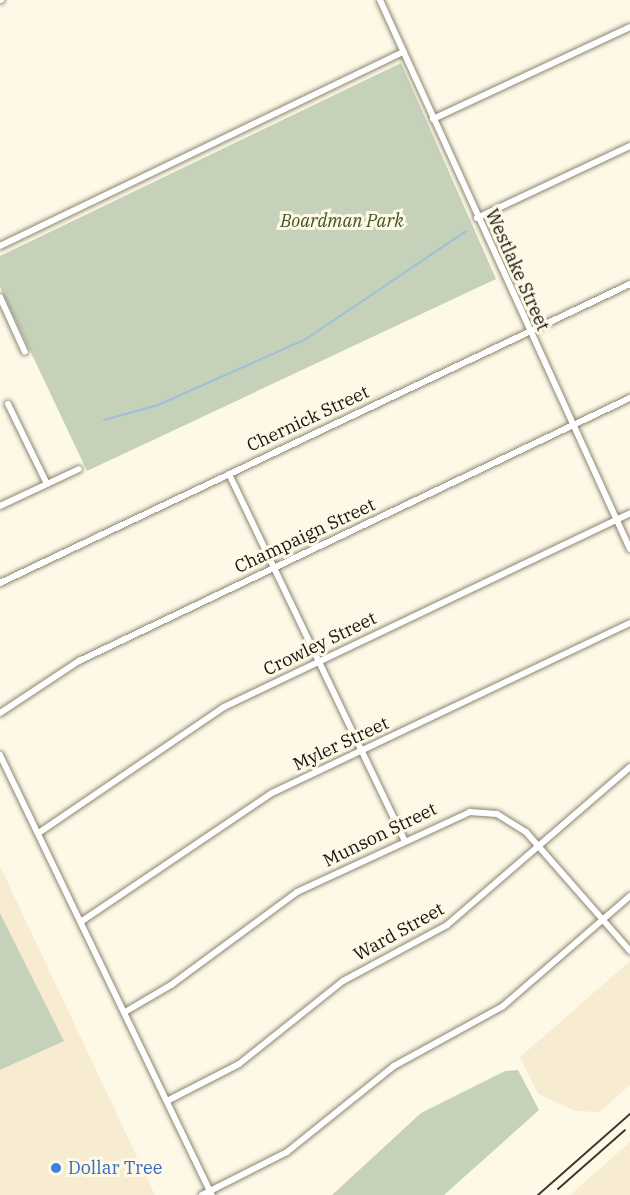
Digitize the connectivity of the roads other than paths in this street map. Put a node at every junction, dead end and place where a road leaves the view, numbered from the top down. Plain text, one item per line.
1 (380, 0) edge
2 (630, 27) edge
3 (404, 52) junction
4 (434, 119) junction
5 (630, 146) edge
6 (477, 218) junction
7 (0, 246) edge
8 (630, 284) edge
9 (0, 297) edge
10 (528, 332) junction
11 (26, 352) dead end
12 (630, 398) edge
13 (8, 404) dead end
14 (572, 426) junction
15 (79, 469) dead end
16 (229, 474) junction
17 (47, 484) junction
18 (0, 507) edge
19 (630, 513) edge
20 (616, 519) junction
21 (630, 549) edge
22 (274, 567) junction
23 (0, 583) edge
24 (630, 623) edge
25 (318, 661) junction
26 (0, 713) edge
27 (361, 751) junction
28 (0, 755) edge
29 (630, 767) edge
30 (40, 832) junction
31 (404, 840) junction
32 (539, 847) junction
33 (630, 896) edge
34 (603, 920) junction
35 (82, 921) junction
36 (630, 951) edge
37 (125, 1012) junction
38 (167, 1101) junction
39 (211, 1193) edge
40 (202, 1195) edge

1 - 3 street, Westlake Street
2 - 4 street
3 - 4 street, Westlake Street
3 - 7 street
4 - 6 street, Westlake Street
5 - 6 street
6 - 10 street, Westlake Street
8 - 10 street, Chernick Street
9 - 11 street
10 - 14 street, Westlake Street
10 - 16 street, Chernick Street
12 - 14 street, Champaign Street
13 - 17 street
14 - 20 street, Westlake Street
14 - 22 street, Champaign Street
15 - 17 street
16 - 22 street
16 - 23 street, Chernick Street
17 - 18 street
19 - 20 street, Crowley Street
20 - 21 street, Westlake Street
20 - 25 street, Crowley Street
22 - 25 street
22 - 26 street, Champaign Street
24 - 27 street, Myler Street
25 - 27 street
25 - 30 street, Crowley Street
27 - 31 street
27 - 35 street, Myler Street
28 - 30 street
29 - 32 street, Ward Street
30 - 35 street
31 - 32 street, Munson Street
31 - 37 street, Munson Street
32 - 34 street, Munson Street
32 - 38 street, Ward Street
33 - 34 street
34 - 36 street, Munson Street
34 - 39 street
35 - 37 street
37 - 38 street
38 - 39 street
39 - 40 street

